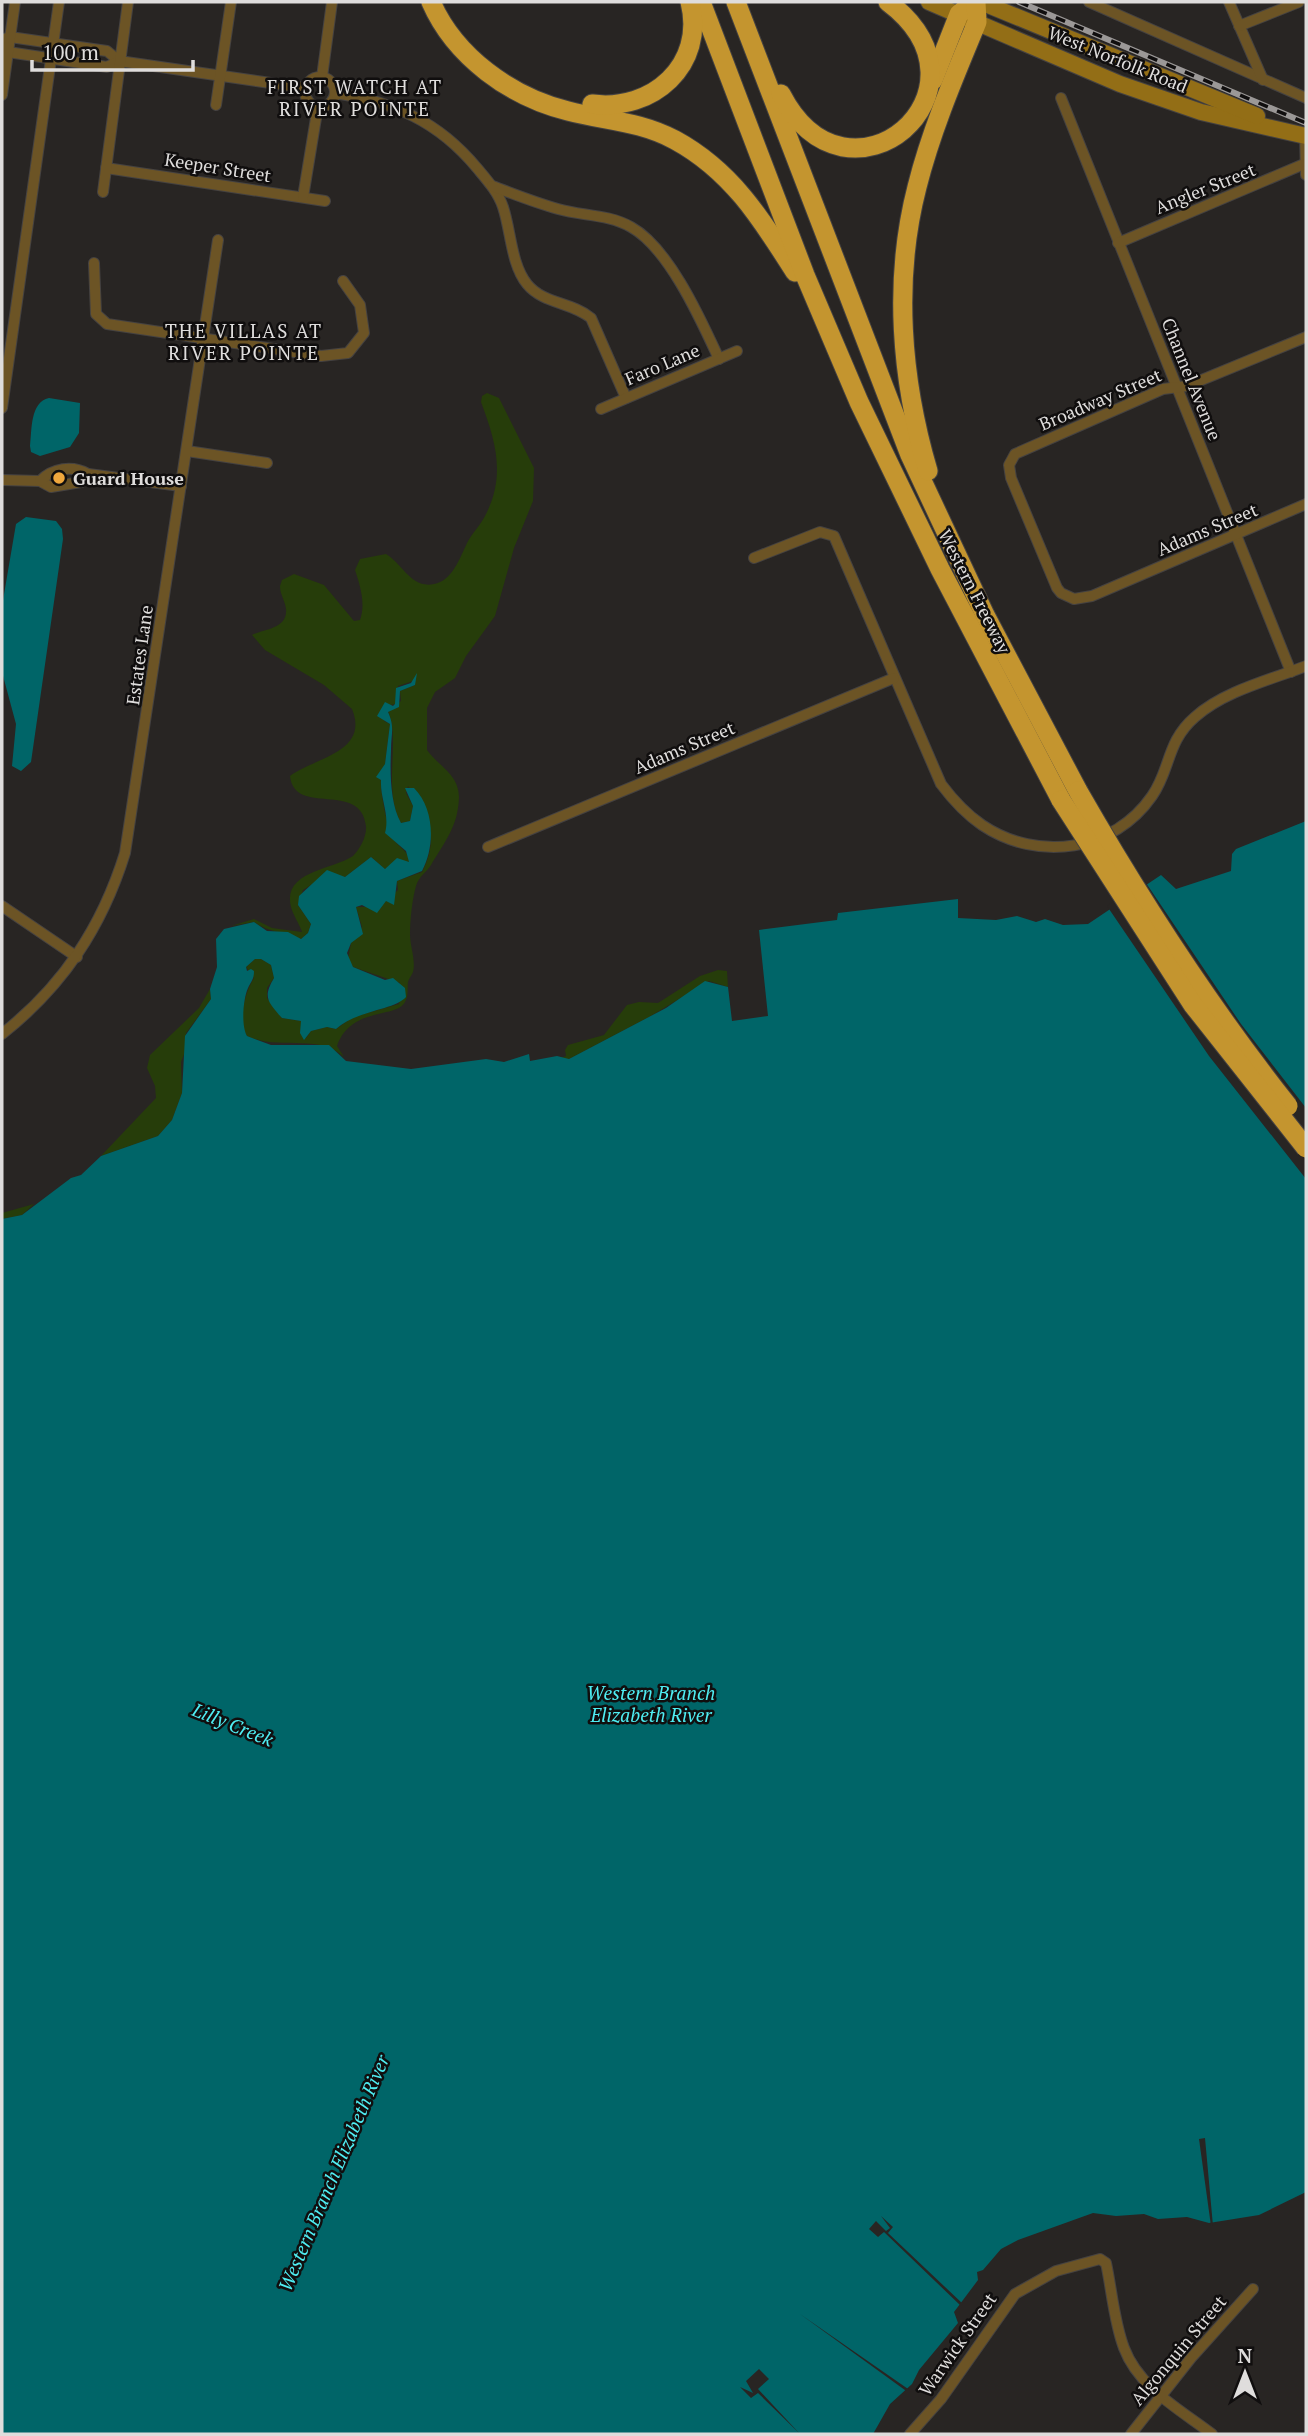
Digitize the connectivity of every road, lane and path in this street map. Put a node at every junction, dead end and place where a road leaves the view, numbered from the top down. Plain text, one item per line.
1 (15, 2) edge
2 (60, 2) edge
3 (128, 2) edge
4 (231, 2) edge
5 (332, 2) edge
6 (430, 2) edge
7 (444, 2) edge
8 (691, 2) edge
9 (701, 2) edge
10 (736, 2) edge
11 (742, 2) edge
12 (888, 2) edge
13 (929, 2) edge
14 (1089, 2) edge
15 (1229, 2) edge
16 (1299, 2) edge
17 (973, 8) edge
18 (1239, 26) junction
19 (6, 38) edge
20 (54, 43) junction
21 (5, 50) edge
22 (51, 58) junction
23 (119, 61) junction
24 (220, 75) junction
25 (322, 77) junction
26 (1263, 80) junction
27 (930, 86) junction
28 (305, 88) junction
29 (335, 93) junction
30 (2, 94) edge
31 (1061, 98) dead end
32 (1306, 98) edge
33 (216, 105) dead end
34 (318, 106) junction
35 (1303, 135) edge
36 (106, 168) junction
37 (1305, 169) edge
38 (492, 186) junction
39 (103, 192) dead end
40 (303, 197) junction
41 (325, 201) dead end
42 (218, 240) dead end
43 (1118, 243) junction
44 (94, 263) dead end
45 (343, 281) dead end
46 (819, 310) junction
47 (1306, 337) edge
48 (204, 339) junction
49 (737, 351) dead end
50 (719, 359) junction
51 (1176, 387) junction
52 (626, 398) junction
53 (2, 408) edge
54 (601, 409) dead end
55 (187, 451) junction
56 (267, 463) dead end
57 (2, 480) edge
58 (181, 486) junction
59 (1306, 504) edge
60 (1237, 536) junction
61 (951, 542) junction
62 (754, 558) dead end
63 (1053, 575) joint
64 (1306, 666) edge
65 (1291, 672) junction
66 (894, 678) junction
67 (1069, 795) junction
68 (488, 847) dead end
69 (2, 906) edge
70 (77, 957) junction
71 (2, 1034) edge
72 (1306, 1128) edge
73 (1306, 1148) edge
74 (1254, 2289) dead end
75 (1160, 2395) junction
76 (911, 2434) edge
77 (1131, 2434) edge
78 (1212, 2434) edge

1 - 19 street
2 - 20 street
3 - 23 street
4 - 24 street
5 - 25 street
6 - 46 highway
7 - 8 highway
9 - 46 highway, Western Freeway
10 - 61 highway, Western Freeway
11 - 27 highway
12 - 27 highway
13 - 17 street, West Norfolk Road
14 - 26 street
15 - 18 street
16 - 18 street
17 - 27 highway
17 - 35 street, West Norfolk Road
17 - 61 highway
18 - 26 street
19 - 20 street
19 - 21 street
20 - 22 street
20 - 23 street
21 - 22 street
21 - 30 street
22 - 23 street
22 - 53 street
23 - 24 street
23 - 36 street
24 - 28 street
24 - 33 street
25 - 28 street
25 - 29 street
26 - 32 street
28 - 34 street
29 - 34 street
29 - 38 street
31 - 43 street, Channel Avenue
34 - 40 street
35 - 37 street
36 - 39 street
36 - 40 street, Keeper Street
37 - 43 street, Angler Street
38 - 50 street
38 - 52 street
40 - 41 street, Keeper Street
42 - 48 street, Estates Lane
43 - 51 street, Channel Avenue
44 - 48 street
45 - 48 street
46 - 67 highway, Western Freeway
47 - 51 street, Broadway Street
48 - 55 street, Estates Lane
49 - 50 street, Faro Lane
50 - 52 street, Faro Lane
51 - 60 street, Channel Avenue
51 - 63 street, Broadway Street
52 - 54 street, Faro Lane
55 - 56 street
55 - 58 street, Estates Lane
57 - 58 street
58 - 70 street, Estates Lane
59 - 60 street, Adams Street
60 - 63 street, Adams Street
60 - 65 street, Channel Avenue
61 - 67 highway, Western Freeway
62 - 66 street
64 - 65 street
65 - 66 street
66 - 68 street, Adams Street
67 - 72 highway, Western Freeway, bridge
67 - 73 highway, Western Freeway, bridge
69 - 70 street
70 - 71 street, Estates Lane
74 - 75 street, Algonquin Street
75 - 76 street, Warwick Street
75 - 77 street, Algonquin Street
75 - 78 street

